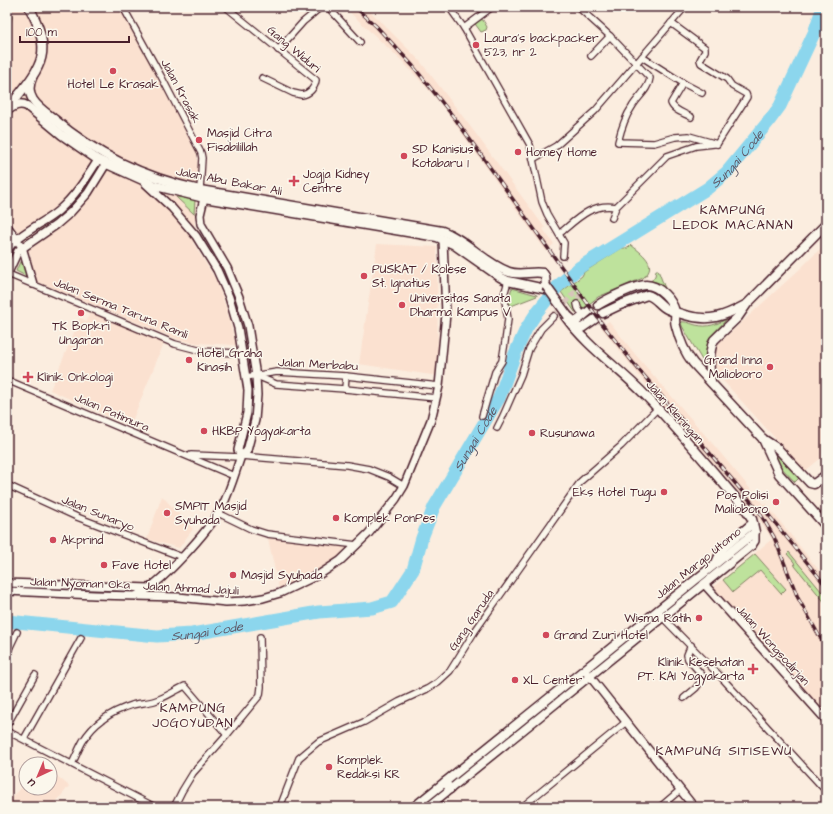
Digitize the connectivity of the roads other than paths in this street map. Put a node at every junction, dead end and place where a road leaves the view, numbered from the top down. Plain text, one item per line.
1 (29, 7) edge
2 (123, 7) edge
3 (226, 7) edge
4 (321, 7) edge
5 (328, 7) edge
6 (448, 7) edge
7 (492, 7) edge
8 (578, 7) edge
9 (685, 7) edge
10 (671, 23) junction
11 (464, 28) junction
12 (610, 36) junction
13 (360, 42) dead end
14 (278, 50) junction
15 (591, 56) dead end
16 (642, 57) junction
17 (636, 63) junction
18 (32, 78) junction
19 (262, 78) dead end
20 (683, 83) junction
21 (702, 93) dead end
22 (7, 110) edge
23 (691, 117) dead end
24 (717, 144) junction
25 (534, 159) junction
26 (98, 160) junction
27 (106, 164) junction
28 (143, 181) junction
29 (200, 190) junction
30 (204, 198) junction
31 (64, 206) junction
32 (616, 207) junction
33 (71, 212) junction
34 (612, 218) dead end
35 (826, 224) edge
36 (7, 226) edge
37 (559, 234) junction
38 (17, 239) junction
39 (443, 240) junction
40 (22, 247) junction
41 (8, 248) edge
42 (15, 256) junction
43 (563, 256) dead end
44 (7, 274) edge
45 (508, 280) junction
46 (33, 284) junction
47 (545, 287) junction
48 (577, 304) tunnel mouth
49 (747, 304) junction
50 (598, 305) dead end
51 (675, 312) junction
52 (603, 313) dead end
53 (586, 314) joint
54 (554, 316) tunnel mouth
55 (567, 316) junction
56 (595, 319) dead end
57 (572, 325) junction
58 (243, 354) junction
59 (252, 354) junction
60 (256, 376) junction
61 (346, 376) junction
62 (246, 377) junction
63 (7, 380) edge
64 (711, 383) junction
65 (439, 386) junction
66 (345, 389) junction
67 (436, 398) junction
68 (657, 409) junction
69 (482, 416) dead end
70 (497, 428) dead end
71 (763, 440) junction
72 (186, 454) junction
73 (241, 457) junction
74 (826, 475) edge
75 (234, 476) junction
76 (7, 485) edge
77 (404, 486) junction
78 (218, 513) junction
79 (753, 523) junction
80 (826, 526) edge
81 (755, 532) junction
82 (357, 545) junction
83 (752, 545) joint
84 (182, 556) junction
85 (716, 564) junction
86 (7, 583) edge
87 (20, 583) junction
88 (704, 584) junction
89 (67, 586) junction
90 (96, 587) junction
91 (150, 588) junction
92 (7, 591) edge
93 (19, 591) junction
94 (66, 594) junction
95 (95, 595) junction
96 (135, 596) junction
97 (681, 597) junction
98 (660, 614) junction
99 (17, 632) dead end
100 (260, 637) dead end
101 (625, 637) junction
102 (81, 638) dead end
103 (630, 644) junction
104 (692, 645) junction
105 (7, 653) edge
106 (584, 670) junction
107 (35, 674) dead end
108 (590, 677) junction
109 (552, 696) junction
110 (684, 698) dead end
111 (557, 703) junction
112 (529, 720) junction
113 (826, 720) edge
114 (626, 722) junction
115 (7, 725) edge
116 (7, 731) edge
117 (227, 735) junction
118 (24, 739) junction
119 (499, 739) junction
120 (504, 746) junction
121 (471, 761) junction
122 (72, 764) junction
123 (477, 768) junction
124 (826, 781) edge
125 (445, 782) junction
126 (821, 786) junction
127 (450, 789) junction
128 (680, 790) junction
129 (826, 791) edge
130 (438, 804) edge
131 (417, 806) edge
132 (155, 807) edge
133 (174, 807) edge
134 (280, 807) edge
135 (428, 807) edge
136 (522, 807) edge
137 (660, 807) edge
138 (694, 807) edge

1 - 18 main road
2 - 29 street, Jalan Krasak
3 - 14 street, Gang Widuri
4 - 14 street
5 - 13 street
6 - 11 street
7 - 11 street
8 - 12 street
9 - 10 street
10 - 16 street
10 - 24 street
11 - 25 street
12 - 15 street
12 - 17 street
14 - 19 street, Gang Widuri
16 - 17 street
16 - 20 street
17 - 24 street
17 - 25 street
18 - 22 main road
18 - 29 main road, Jalan Abu Bakar Ali
20 - 21 street
20 - 23 street
22 - 26 main road, Jalan Abu Bakar Ali
24 - 32 street
25 - 37 street
26 - 27 main road, Jalan Abu Bakar Ali
26 - 31 street
27 - 28 main road, Jalan Abu Bakar Ali
27 - 33 street
28 - 30 main road, Jalan Abu Bakar Ali
28 - 58 street, Jalan Nyoman Oka
29 - 47 main road, Jalan Abu Bakar Ali
30 - 39 main road, Jalan Abu Bakar Ali
30 - 59 street, Jalan Nyoman Oka
31 - 33 street
31 - 38 street
32 - 34 street
32 - 37 street
33 - 40 street
35 - 49 main road
36 - 38 street
37 - 43 street
38 - 40 street
38 - 41 street
39 - 45 main road, Jalan Abu Bakar Ali
39 - 65 street, Jalan Ahmad Jajuli
40 - 42 street
40 - 46 street
41 - 42 street
42 - 44 street
44 - 46 street, Jalan Serma Taruna Ramli
45 - 47 main road, Jalan Abu Bakar Ali
45 - 69 street
46 - 58 street, Jalan Serma Taruna Ramli
47 - 55 main road, Jalan Kleringan, bridge
48 - 53 street
49 - 51 main road
49 - 64 main road
50 - 51 main road
51 - 52 main road
51 - 64 main road
53 - 55 main road
54 - 70 street
55 - 57 main road, Jalan Kleringan
56 - 57 main road
57 - 68 main road, Jalan Kleringan
58 - 59 street, Jalan Serma Taruna Ramli
58 - 62 street, Jalan Nyoman Oka
59 - 60 street, Jalan Nyoman Oka
60 - 61 street, Jalan Merbabu
60 - 62 street
60 - 66 street, Jalan Merbabu
60 - 73 street, Jalan Nyoman Oka
61 - 65 street, Jalan Merbabu
61 - 66 street
62 - 73 street, Jalan Nyoman Oka
63 - 72 street, Jalan Patimura
64 - 71 main road
65 - 67 street, Jalan Ahmad Jajuli
66 - 67 street, Jalan Merbabu
67 - 77 street, Jalan Ahmad Jajuli
68 - 79 main road, Jalan Kleringan
68 - 134 street, Gang Garuda
71 - 74 main road
71 - 80 main road
72 - 73 street, Jalan Patimura
72 - 75 street, Jalan Patimura
73 - 75 street, Jalan Nyoman Oka
73 - 77 street, Jalan Patimura
75 - 78 street, Jalan Nyoman Oka
76 - 84 street, Jalan Sunaryo
77 - 82 street, Jalan Ahmad Jajuli
78 - 82 street
78 - 84 street, Jalan Nyoman Oka
79 - 81 main road, Jalan Kleringan
79 - 85 main road
81 - 83 street, Jalan Margo Utomo
81 - 85 main road, Jalan Margo Utomo
82 - 96 street, Jalan Ahmad Jajuli
83 - 88 main road, Jalan Margo Utomo
84 - 91 street, Jalan Nyoman Oka
85 - 97 main road, Jalan Margo Utomo
86 - 87 street, Jalan Nyoman Oka
87 - 89 street, Jalan Nyoman Oka
87 - 93 street
88 - 97 street, Jalan Margo Utomo
88 - 113 street, Jalan Wongsodirjan
89 - 90 street, Jalan Nyoman Oka
89 - 94 street
90 - 91 street, Jalan Nyoman Oka
90 - 95 street
91 - 96 street, Jalan Nyoman Oka
92 - 93 street, Jalan Nyoman Oka
93 - 94 street, Jalan Nyoman Oka
94 - 95 street, Jalan Nyoman Oka
95 - 96 street, Jalan Nyoman Oka
97 - 98 main road, Jalan Margo Utomo
98 - 101 main road, Jalan Margo Utomo
98 - 103 street, Jalan Margo Utomo
98 - 104 street
99 - 105 street
100 - 117 street
101 - 103 main road
101 - 106 main road, Jalan Margo Utomo
102 - 118 street
103 - 108 street, Jalan Margo Utomo
104 - 110 street
104 - 126 street
106 - 108 street
106 - 109 main road, Jalan Margo Utomo
107 - 115 street
108 - 111 street, Jalan Margo Utomo
108 - 114 street
109 - 111 main road
109 - 112 main road, Jalan Margo Utomo
111 - 112 street, Jalan Margo Utomo
112 - 119 main road, Jalan Margo Utomo
112 - 120 street, Jalan Margo Utomo
114 - 128 street
114 - 136 street
116 - 118 street
117 - 122 street
117 - 133 street
118 - 122 street
119 - 120 main road
119 - 121 main road, Jalan Margo Utomo
120 - 123 street, Jalan Margo Utomo
121 - 123 main road
121 - 125 main road, Jalan Margo Utomo
122 - 132 street
123 - 127 street, Jalan Margo Utomo
124 - 126 street
125 - 127 main road
125 - 131 main road, Jalan Margo Utomo
126 - 129 street
127 - 130 street, Jalan Margo Utomo
128 - 137 street
128 - 138 street
130 - 135 street, Jalan Margo Utomo

